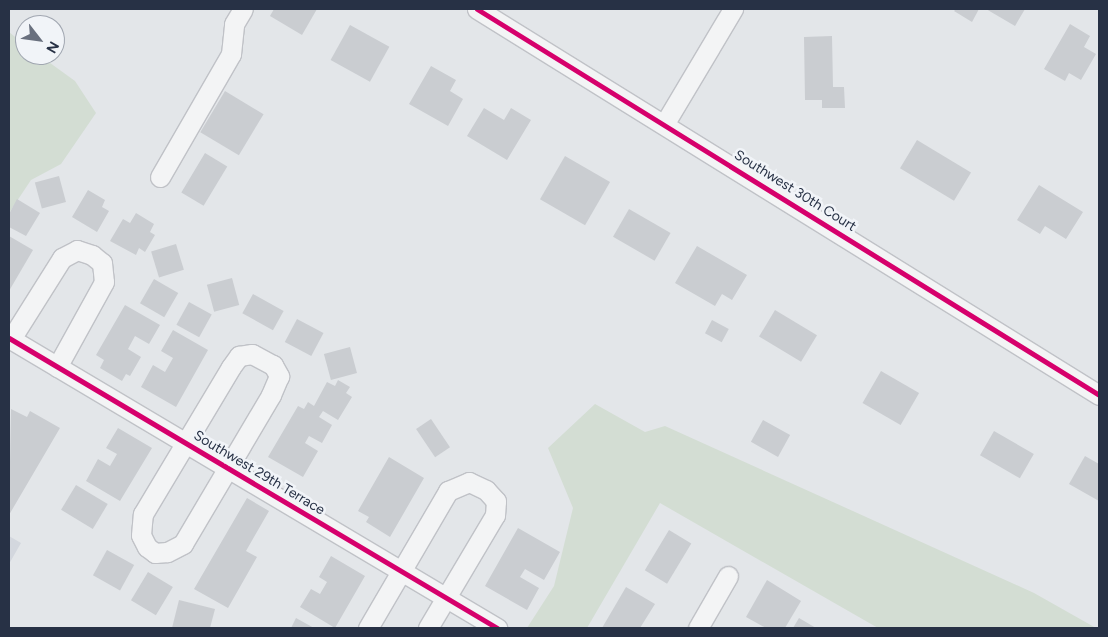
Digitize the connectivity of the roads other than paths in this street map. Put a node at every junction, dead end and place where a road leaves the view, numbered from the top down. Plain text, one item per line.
1 (243, 9) edge
2 (476, 9) edge
3 (732, 9) edge
4 (665, 123) junction
5 (160, 177) dead end
6 (10, 338) edge
7 (57, 367) junction
8 (1099, 395) edge
9 (186, 443) junction
10 (228, 468) junction
11 (400, 570) junction
12 (728, 576) dead end
13 (446, 598) junction
14 (368, 628) edge
15 (428, 628) edge
16 (497, 628) edge
17 (698, 628) edge

1 - 5 street
2 - 4 street, Southwest 30th Court
3 - 4 street
4 - 8 street, Southwest 30th Court
6 - 7 street, Southwest 29th Terrace
6 - 7 street
7 - 9 street, Southwest 29th Terrace
9 - 10 street, Southwest 29th Terrace
9 - 10 street
9 - 10 street
10 - 11 street, Southwest 29th Terrace
11 - 13 street, Southwest 29th Terrace
11 - 13 street
11 - 14 street
12 - 17 street
13 - 15 street
13 - 16 street, Southwest 29th Terrace

